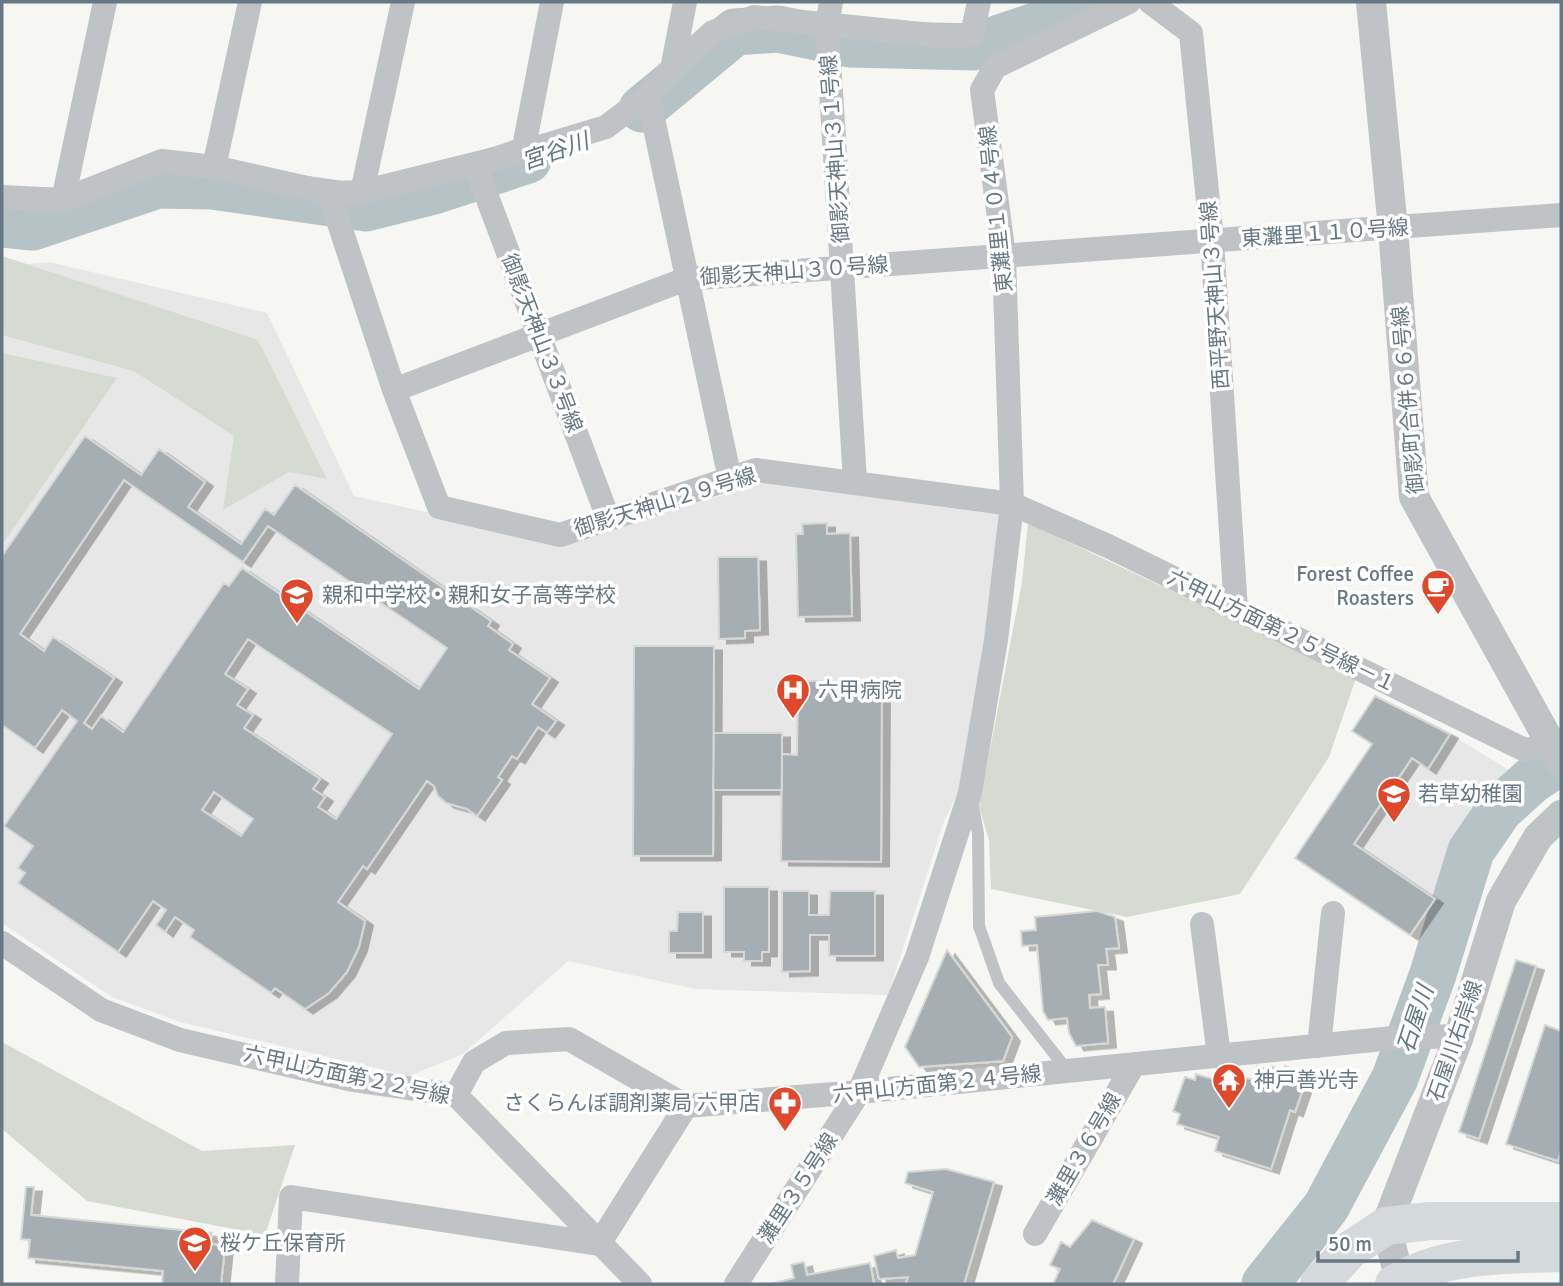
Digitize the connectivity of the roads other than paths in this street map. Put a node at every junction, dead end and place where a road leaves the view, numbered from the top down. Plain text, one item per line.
1 (105, 2) edge
2 (250, 2) edge
3 (403, 2) edge
4 (552, 2) edge
5 (685, 2) edge
6 (979, 2) edge
7 (1129, 2) edge
8 (1150, 2) edge
9 (1371, 2) edge
10 (829, 17) edge
11 (672, 68) junction
12 (650, 105) junction
13 (523, 152) junction
14 (214, 167) junction
15 (475, 167) junction
16 (362, 192) junction
17 (330, 195) junction
18 (2, 197) edge
19 (63, 200) junction
20 (1561, 215) edge
21 (1393, 229) junction
22 (1212, 241) junction
23 (1004, 256) junction
24 (843, 267) junction
25 (686, 279) junction
26 (539, 335) junction
27 (394, 390) junction
28 (730, 479) junction
29 (855, 481) junction
30 (1012, 504) junction
31 (608, 518) junction
32 (1236, 609) junction
33 (1558, 749) edge
34 (970, 793) junction
35 (1561, 815) edge
36 (1333, 913) dead end
37 (1202, 924) dead end
38 (2, 943) edge
39 (1446, 1037) junction
40 (1319, 1046) junction
41 (1219, 1056) junction
42 (1134, 1064) junction
43 (1067, 1070) junction
44 (859, 1092) junction
45 (456, 1095) junction
46 (686, 1106) junction
47 (1561, 1222) edge
48 (1385, 1226) junction
49 (1035, 1234) dead end
50 (599, 1244) junction
51 (1561, 1253) edge
52 (1397, 1282) edge
53 (286, 1284) edge
54 (640, 1284) edge
55 (736, 1284) edge
56 (1319, 1284) edge

1 - 19 street
2 - 14 street
3 - 16 street
4 - 13 street
5 - 11 street
6 - 10 street
7 - 23 street, 東灘里１０４号線
8 - 22 street, 西平野天神山３号線
9 - 21 street, 御影町合併６６号線
10 - 11 street
10 - 24 street, 御影天神山３１号線
11 - 12 street
12 - 13 street
12 - 25 street
13 - 15 street
14 - 17 street
14 - 19 street
15 - 16 street
15 - 26 street, 御影天神山３３号線
16 - 17 street
17 - 27 street, 御影天神山２９号線
18 - 19 street
20 - 21 street, 東灘里１１０号線
21 - 22 street, 東灘里１１０号線
21 - 33 street, 御影町合併６６号線
22 - 23 street, 東灘里１１０号線
22 - 32 street, 西平野天神山３号線
23 - 24 street, 御影天神山３０号線
23 - 30 street, 東灘里１０４号線
24 - 25 street, 御影天神山３０号線
24 - 29 street, 御影天神山３１号線
25 - 26 street, 御影天神山３０号線
25 - 28 street
26 - 27 street, 御影天神山３０号線
26 - 31 street, 御影天神山３３号線
27 - 31 street, 御影天神山２９号線
28 - 29 street, 御影天神山２９号線
28 - 31 street, 御影天神山２９号線
29 - 30 street, 御影天神山２９号線
30 - 32 street, 六甲山方面第２５号線－１
30 - 34 street, 東灘里１０４号線
32 - 33 street, 六甲山方面第２５号線－１
34 - 43 lane
34 - 44 street, 灘里３５号線
35 - 39 street, 石屋川右岸線
36 - 40 street
37 - 41 street
38 - 45 street, 六甲山方面第２２号線
39 - 40 street, 六甲山方面第２４号線
39 - 48 street, 石屋川右岸線
40 - 41 street, 六甲山方面第２４号線
41 - 42 street, 六甲山方面第２４号線
42 - 43 street, 六甲山方面第２４号線
42 - 49 street, 灘里３６号線
43 - 44 street, 六甲山方面第２４号線
44 - 46 street, 六甲山方面第２４号線
44 - 55 street, 灘里３５号線
45 - 46 street
45 - 50 street, 六甲山方面第２２号線
46 - 50 street
47 - 48 main road
48 - 52 street
48 - 56 main road
50 - 53 street
50 - 54 street, 六甲山方面第２２号線
51 - 52 main road

